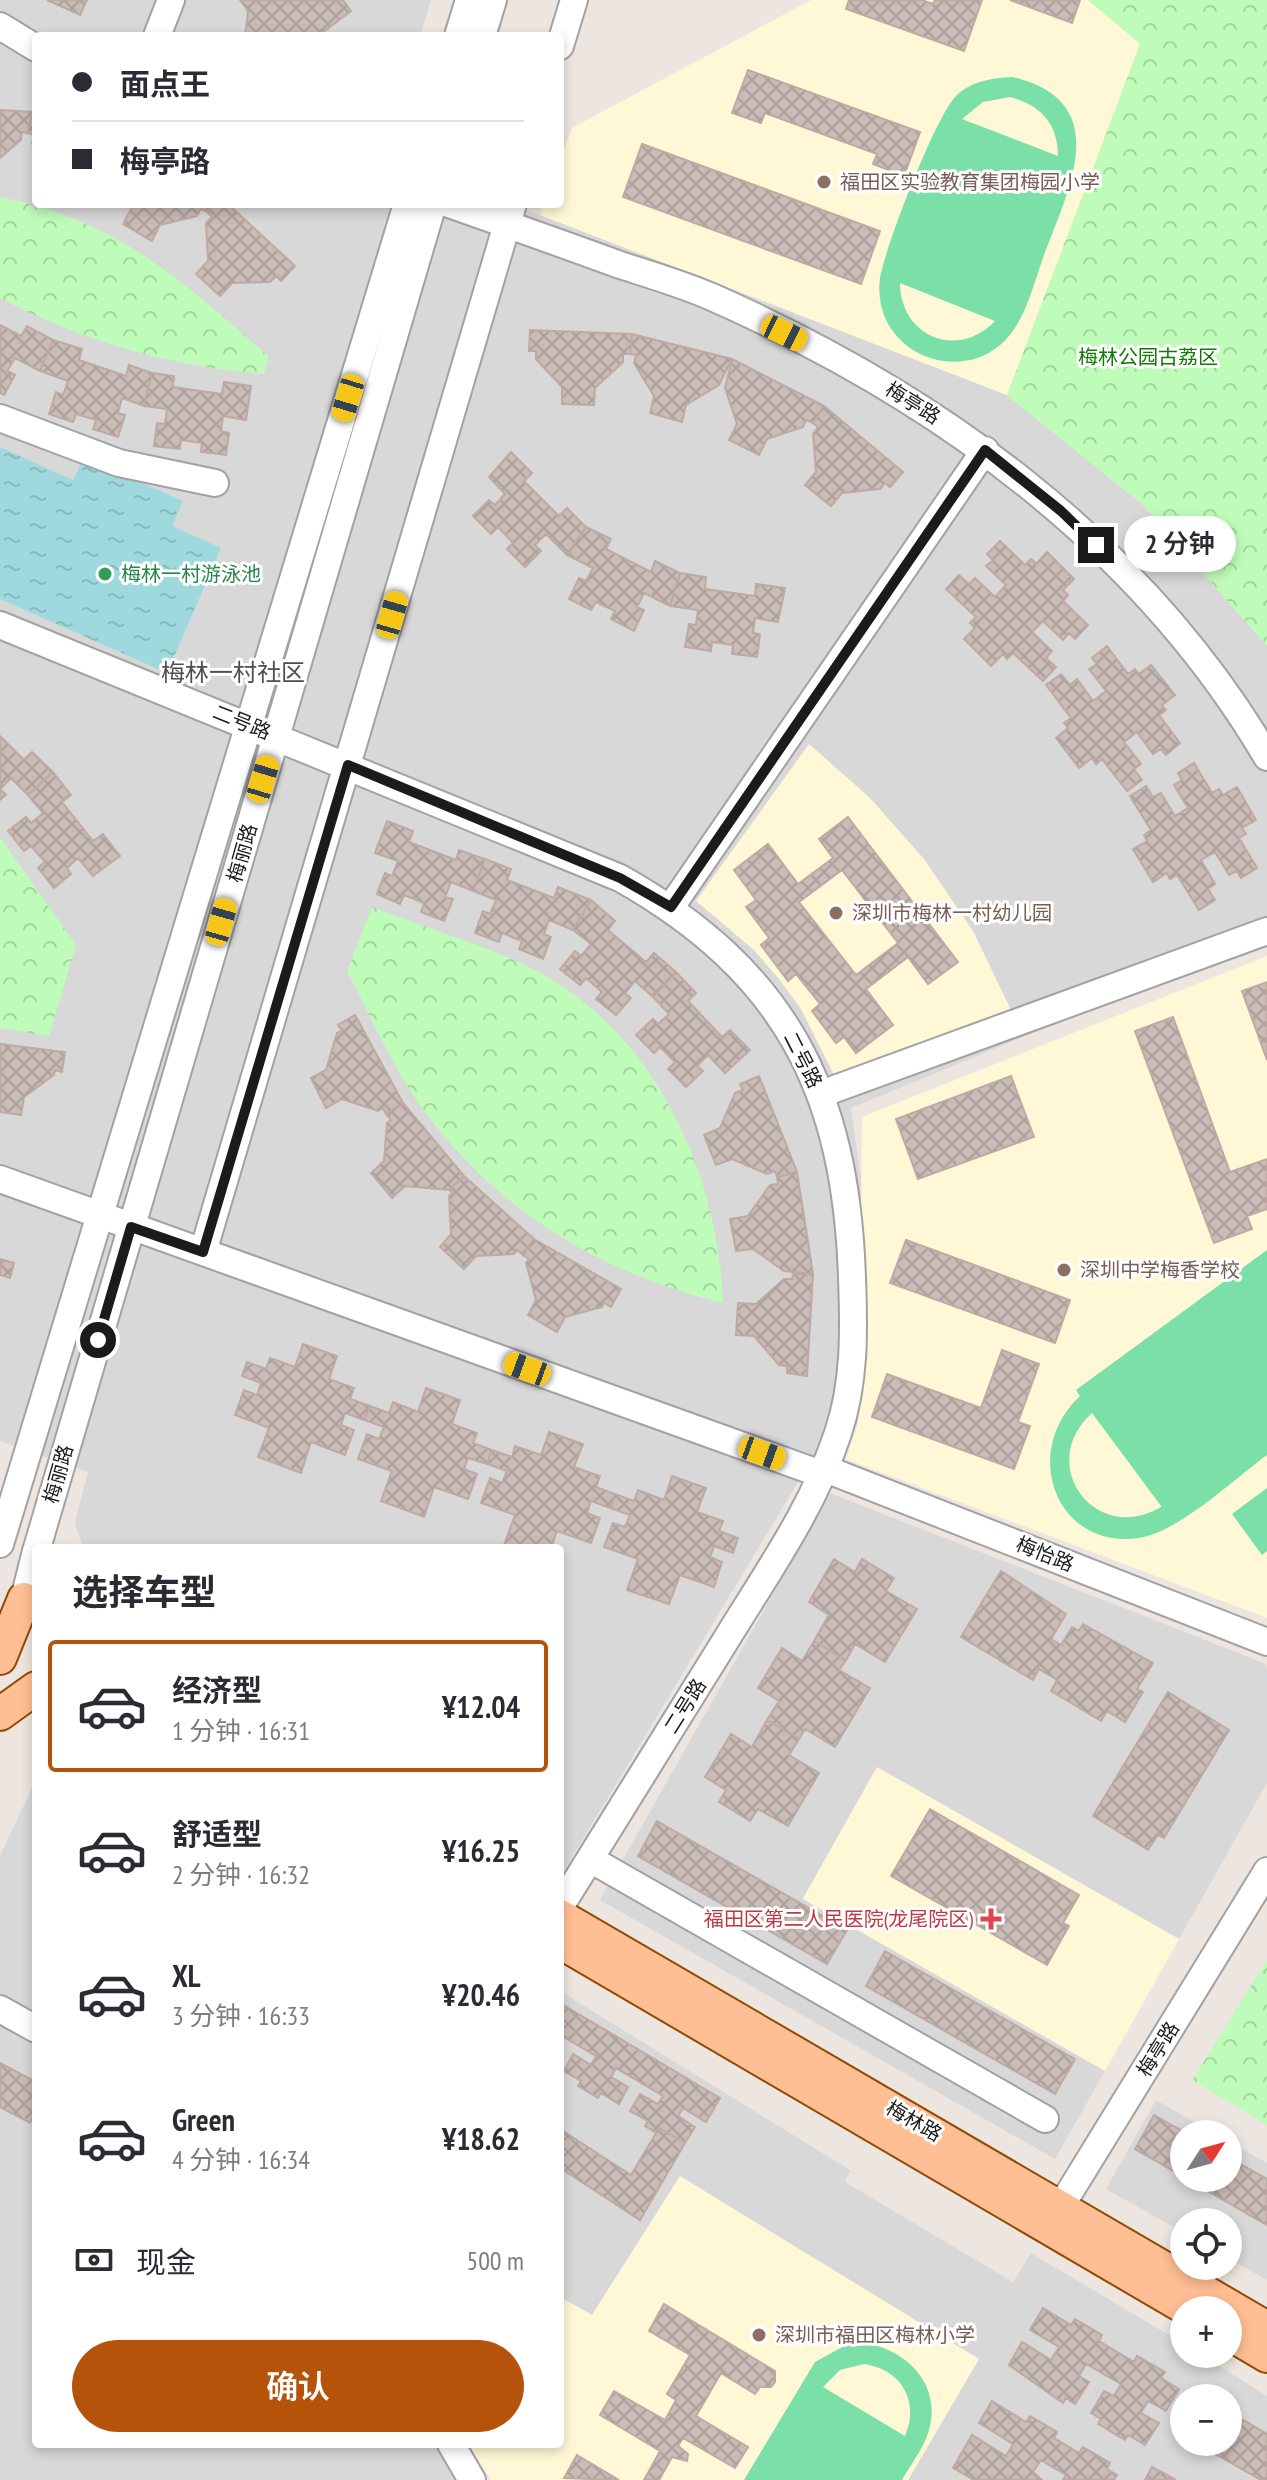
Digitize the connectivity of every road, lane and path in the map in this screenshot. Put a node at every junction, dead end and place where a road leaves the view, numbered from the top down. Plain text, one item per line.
1 (171, 0) edge
2 (469, 0) edge
3 (493, 0) edge
4 (574, 0) edge
5 (0, 26) edge
6 (159, 32) edge
7 (459, 32) edge
8 (483, 32) edge
9 (564, 33) edge
10 (32, 46) edge
11 (406, 208) edge
12 (432, 208) edge
13 (473, 208) edge
14 (510, 214) edge
15 (0, 418) edge
16 (985, 450) junction
17 (215, 483) dead end
18 (0, 625) edge
19 (250, 725) junction
20 (276, 736) junction
21 (1267, 757) edge
22 (348, 765) junction
23 (671, 907) junction
24 (1267, 931) edge
25 (821, 1094) junction
26 (0, 1179) edge
27 (101, 1216) junction
28 (131, 1227) junction
29 (203, 1252) junction
30 (822, 1471) junction
31 (22, 1475) junction
32 (48, 1509) junction
33 (0, 1514) edge
34 (0, 1544) edge
35 (38, 1544) edge
36 (59, 1544) edge
37 (32, 1564) edge
38 (18, 1613) edge
39 (1267, 1642) edge
40 (0, 1658) edge
41 (32, 1691) edge
42 (0, 1714) edge
43 (590, 1859) junction
44 (1267, 1871) edge
45 (564, 1901) edge
46 (564, 1918) edge
47 (564, 1944) edge
48 (0, 2009) edge
49 (32, 2027) edge
50 (1045, 2119) dead end
51 (1054, 2217) junction
52 (1170, 2297) edge
53 (1267, 2328) edge
54 (1242, 2341) edge
55 (1267, 2356) edge
56 (453, 2448) edge
57 (472, 2480) edge

1 - 6 street
2 - 7 street
3 - 8 street
4 - 9 street
5 - 10 street
11 - 19 street, 梅丽路
12 - 20 street, 梅丽路
13 - 14 street, 梅亭路
14 - 16 street, 梅亭路
14 - 22 street
15 - 17 street
16 - 21 street, 梅亭路
16 - 23 street
18 - 19 street, 二号路
19 - 20 street, 二号路
19 - 27 street, 梅丽路
20 - 22 street, 二号路
20 - 28 street, 梅丽路
22 - 23 street, 二号路
22 - 29 street
23 - 25 street, 二号路
24 - 25 street
25 - 30 street, 二号路
26 - 27 street, 梅怡路
27 - 28 street, 梅怡路
27 - 31 street, 梅丽路
28 - 29 street, 梅怡路
28 - 32 street, 梅丽路
29 - 30 street, 梅怡路
30 - 39 street, 梅怡路
30 - 43 street, 二号路
31 - 33 street
31 - 34 street, 梅丽路
32 - 35 street, 梅丽路
32 - 36 street
37 - 38 street, 梅丽路
38 - 40 main road, 梅丽路
41 - 42 main road
43 - 45 street, 二号路
43 - 50 street
44 - 51 street, 梅亭路
46 - 51 main road, 梅林路
47 - 51 main road, 梅林路
48 - 49 street
51 - 52 main road, 梅林路
51 - 53 main road, 梅林路
54 - 55 main road
56 - 57 street

